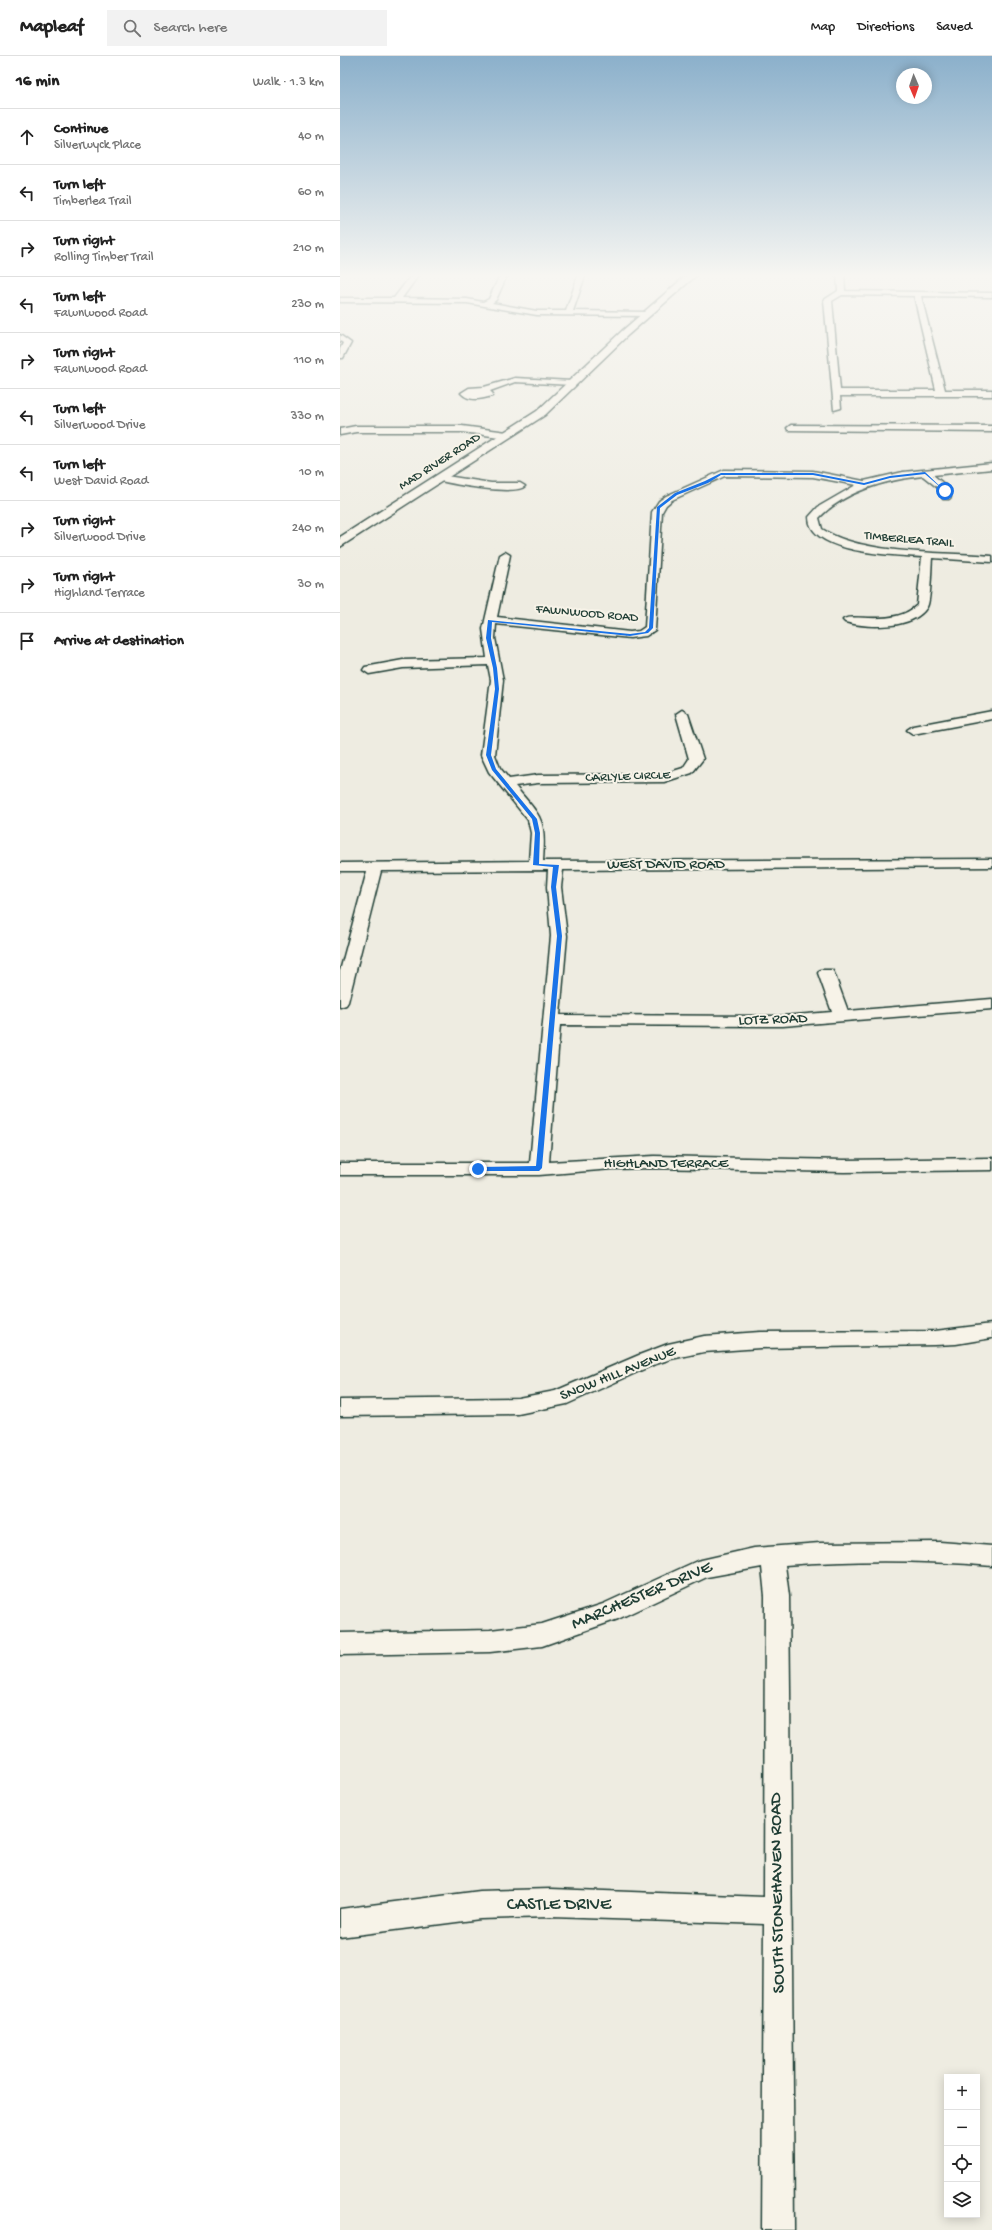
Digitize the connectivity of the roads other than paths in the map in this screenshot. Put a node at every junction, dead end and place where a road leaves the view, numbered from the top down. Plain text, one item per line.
1 (581, 374) edge
2 (834, 374) edge
3 (937, 374) edge
4 (572, 383) junction
5 (485, 390) dead end
6 (836, 393) junction
7 (942, 393) junction
8 (992, 393) edge
9 (837, 408) dead end
10 (791, 428) dead end
11 (992, 429) edge
12 (340, 432) edge
13 (507, 435) junction
14 (992, 466) edge
15 (925, 473) junction
16 (440, 478) junction
17 (864, 484) junction
18 (520, 486) dead end
19 (946, 497) dead end
20 (342, 539) edge
21 (505, 555) dead end
22 (927, 555) junction
23 (992, 559) edge
24 (490, 620) junction
25 (849, 620) dead end
26 (642, 634) junction
27 (655, 640) dead end
28 (493, 661) junction
29 (368, 670) dead end
30 (682, 714) dead end
31 (992, 715) edge
32 (913, 730) dead end
33 (506, 783) junction
34 (992, 863) edge
35 (536, 865) junction
36 (556, 865) junction
37 (340, 867) edge
38 (375, 867) junction
39 (826, 973) dead end
40 (340, 1002) edge
41 (992, 1004) edge
42 (842, 1017) junction
43 (553, 1020) junction
44 (992, 1164) edge
45 (539, 1168) junction
46 (340, 1170) edge
47 (992, 1331) edge
48 (340, 1408) edge
49 (772, 1556) junction
50 (992, 1556) edge
51 (340, 1644) edge
52 (778, 1911) junction
53 (340, 1923) edge
54 (778, 2230) edge

1 - 4 street, MAD RIVER ROAD
2 - 6 street
3 - 7 street
4 - 5 street
4 - 13 street, MAD RIVER ROAD
6 - 7 street
6 - 9 street
7 - 8 street
10 - 11 street
12 - 13 street
13 - 16 street, MAD RIVER ROAD
14 - 15 street, TIMBERLEA TRAIL
15 - 17 street, TIMBERLEA TRAIL
15 - 19 street
16 - 18 street
16 - 20 street, MAD RIVER ROAD
17 - 22 street, TIMBERLEA TRAIL
17 - 26 street, FAWNWOOD ROAD
21 - 24 street
22 - 23 street, TIMBERLEA TRAIL
22 - 25 street
24 - 26 street, FAWNWOOD ROAD
24 - 28 street
26 - 27 street
28 - 29 street
28 - 33 street
30 - 33 street, CARLYLE CIRCLE
31 - 32 street
33 - 35 street
34 - 36 street, WEST DAVID ROAD
35 - 36 street, WEST DAVID ROAD
35 - 38 street, WEST DAVID ROAD
36 - 43 street
37 - 38 street, WEST DAVID ROAD
38 - 40 street
39 - 42 street
41 - 42 street, LOTZ ROAD
42 - 43 street, LOTZ ROAD
43 - 45 street
44 - 45 street, HIGHLAND TERRACE
45 - 46 street, HIGHLAND TERRACE
47 - 48 street, SNOW HILL AVENUE
49 - 50 street, MARCHESTER DRIVE
49 - 51 street, MARCHESTER DRIVE
49 - 52 street, SOUTH STONEHAVEN ROAD
52 - 53 street, CASTLE DRIVE
52 - 54 street, SOUTH STONEHAVEN ROAD

